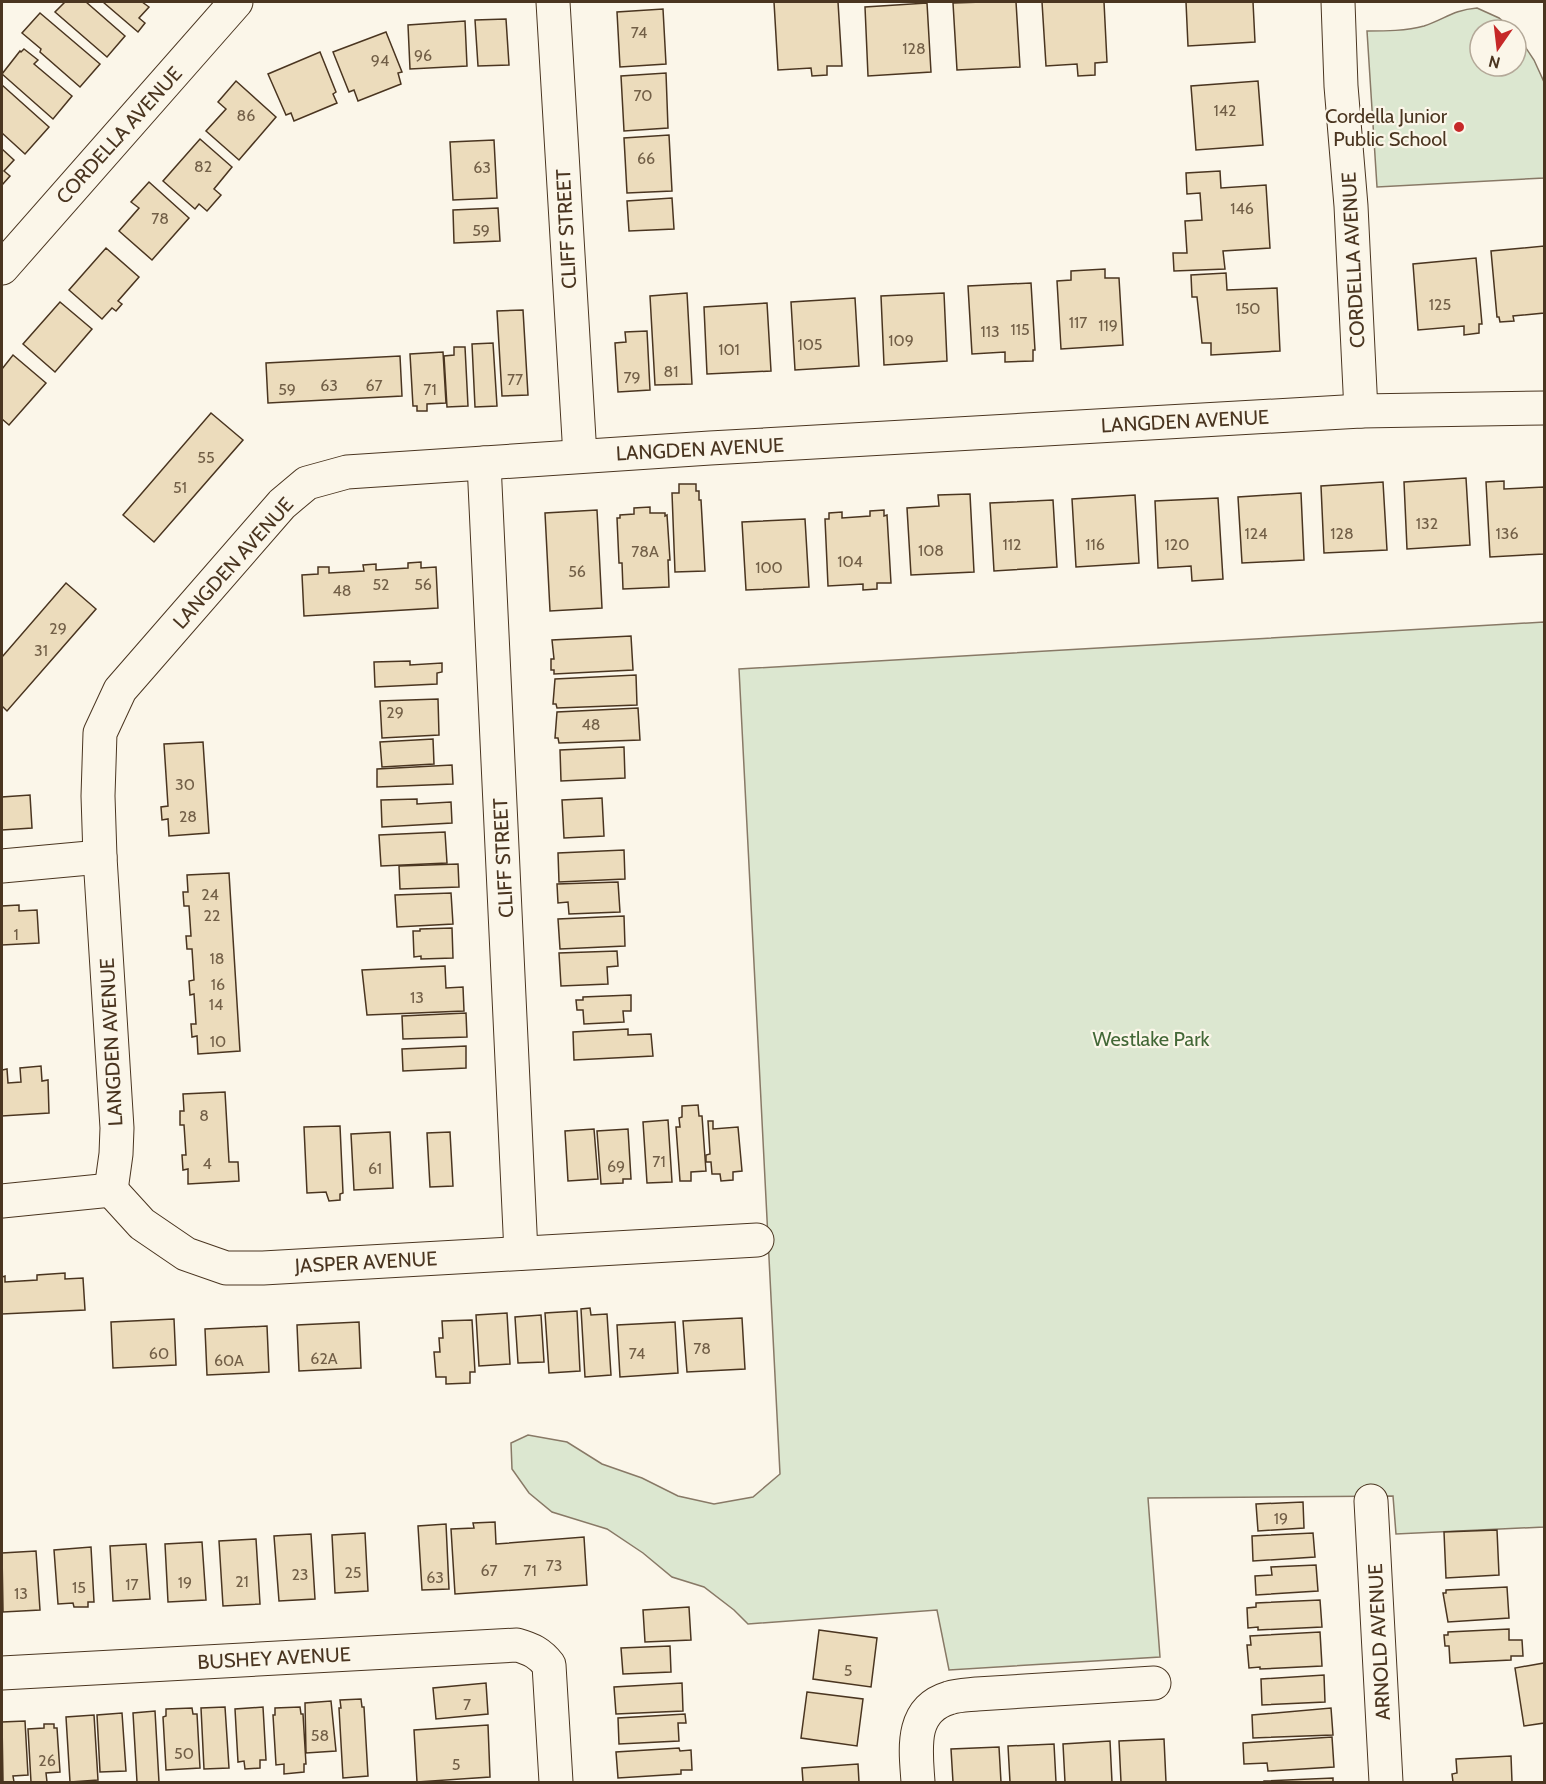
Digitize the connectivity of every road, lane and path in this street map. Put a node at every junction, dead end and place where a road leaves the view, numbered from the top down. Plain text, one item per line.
1 (236, 2) edge
2 (553, 2) edge
3 (1338, 2) edge
4 (2, 268) edge
5 (1545, 408) edge
6 (1361, 411) junction
7 (580, 456) junction
8 (484, 464) junction
9 (100, 857) junction
10 (2, 866) edge
11 (111, 1190) junction
12 (2, 1201) edge
13 (757, 1240) dead end
14 (521, 1253) junction
15 (1371, 1501) dead end
16 (2, 1673) edge
17 (1154, 1683) dead end
18 (556, 1782) edge
19 (918, 1782) edge
20 (1386, 1782) edge

1 - 4 street, CORDELLA AVENUE
2 - 7 street, CLIFF STREET
3 - 6 street, CORDELLA AVENUE
5 - 6 street, LANGDEN AVENUE
6 - 7 street, LANGDEN AVENUE
7 - 8 street, LANGDEN AVENUE
8 - 9 street, LANGDEN AVENUE
8 - 14 street, CLIFF STREET
9 - 10 street
9 - 11 street, LANGDEN AVENUE
11 - 12 street
11 - 14 street, JASPER AVENUE
13 - 14 street, JASPER AVENUE
15 - 20 street, ARNOLD AVENUE
16 - 18 street, BUSHEY AVENUE
17 - 19 street

